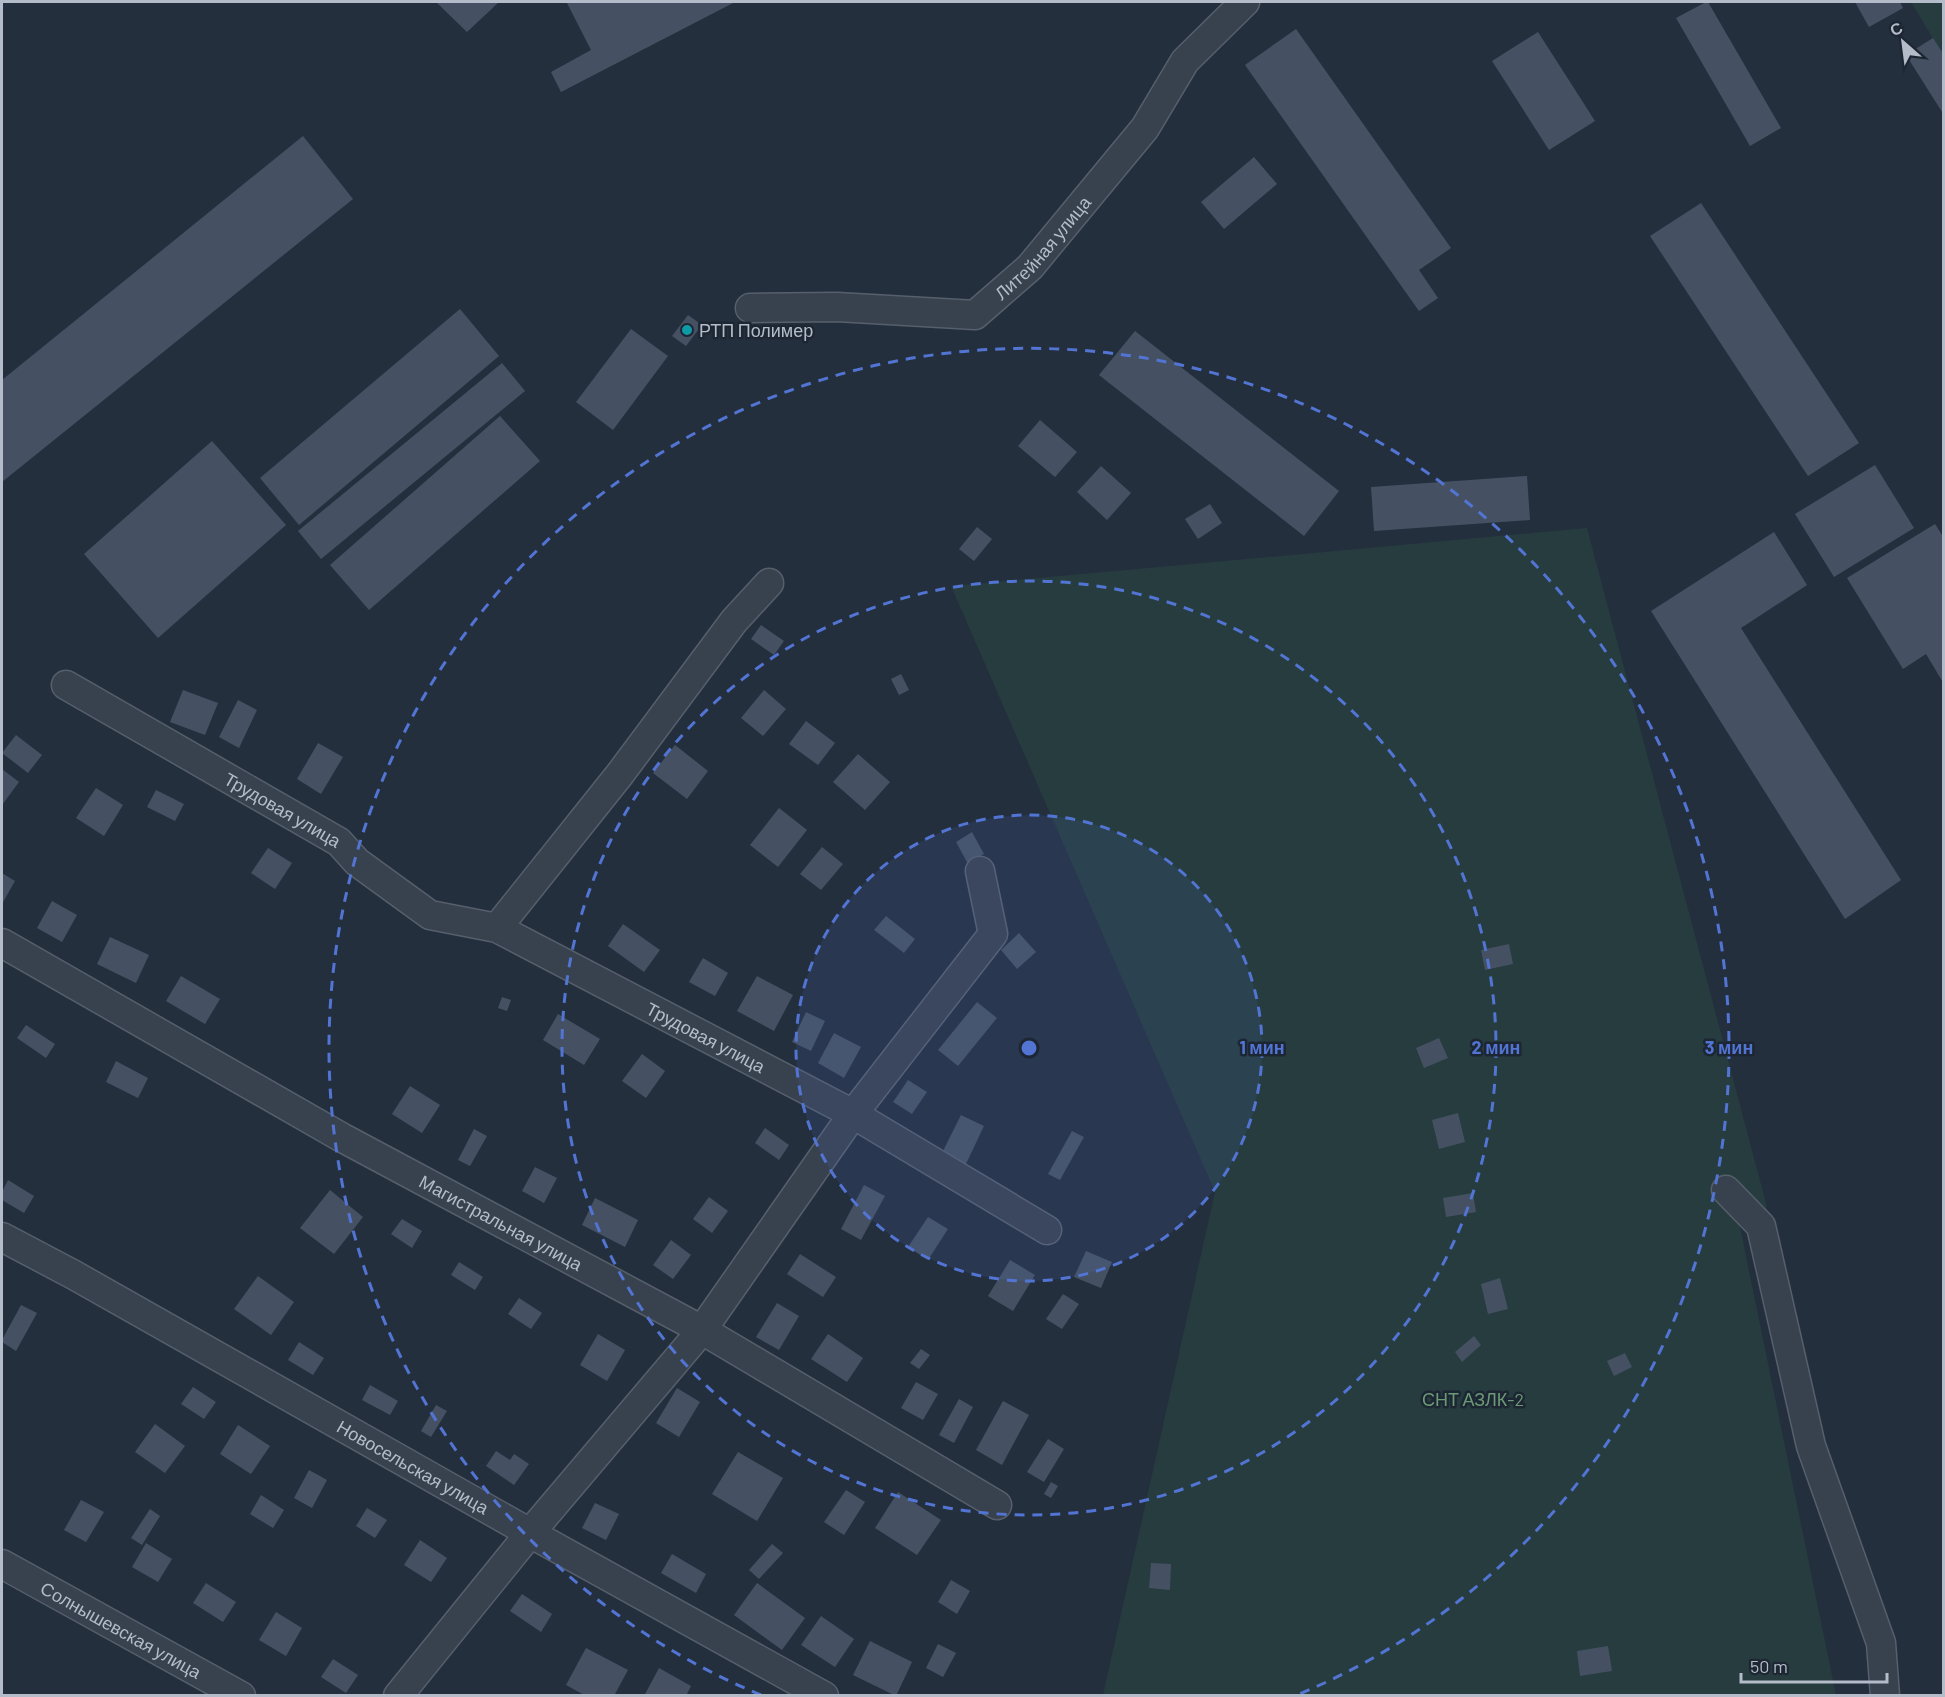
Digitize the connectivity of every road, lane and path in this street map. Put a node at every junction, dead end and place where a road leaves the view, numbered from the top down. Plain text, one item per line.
1 (1245, 2) edge
2 (750, 308) dead end
3 (769, 583) dead end
4 (66, 686) dead end
5 (980, 871) dead end
6 (497, 928) junction
7 (2, 943) edge
8 (853, 1114) junction
9 (1726, 1190) dead end
10 (1047, 1230) dead end
11 (2, 1237) edge
12 (702, 1330) junction
13 (997, 1506) dead end
14 (530, 1533) junction
15 (2, 1564) edge
16 (241, 1695) edge
17 (398, 1695) edge
18 (824, 1695) edge
19 (1885, 1695) edge

1 - 2 street, Литейная улица
3 - 6 street
4 - 6 street, Трудовая улица
5 - 8 street
6 - 8 street, Трудовая улица
7 - 12 street, Магистральная улица
8 - 10 street, Трудовая улица
8 - 12 street
9 - 19 street
11 - 14 street, Новосельская улица
12 - 13 street, Магистральная улица
12 - 14 street
14 - 17 street
14 - 18 street, Новосельская улица
15 - 16 street, Солнышевская улица

